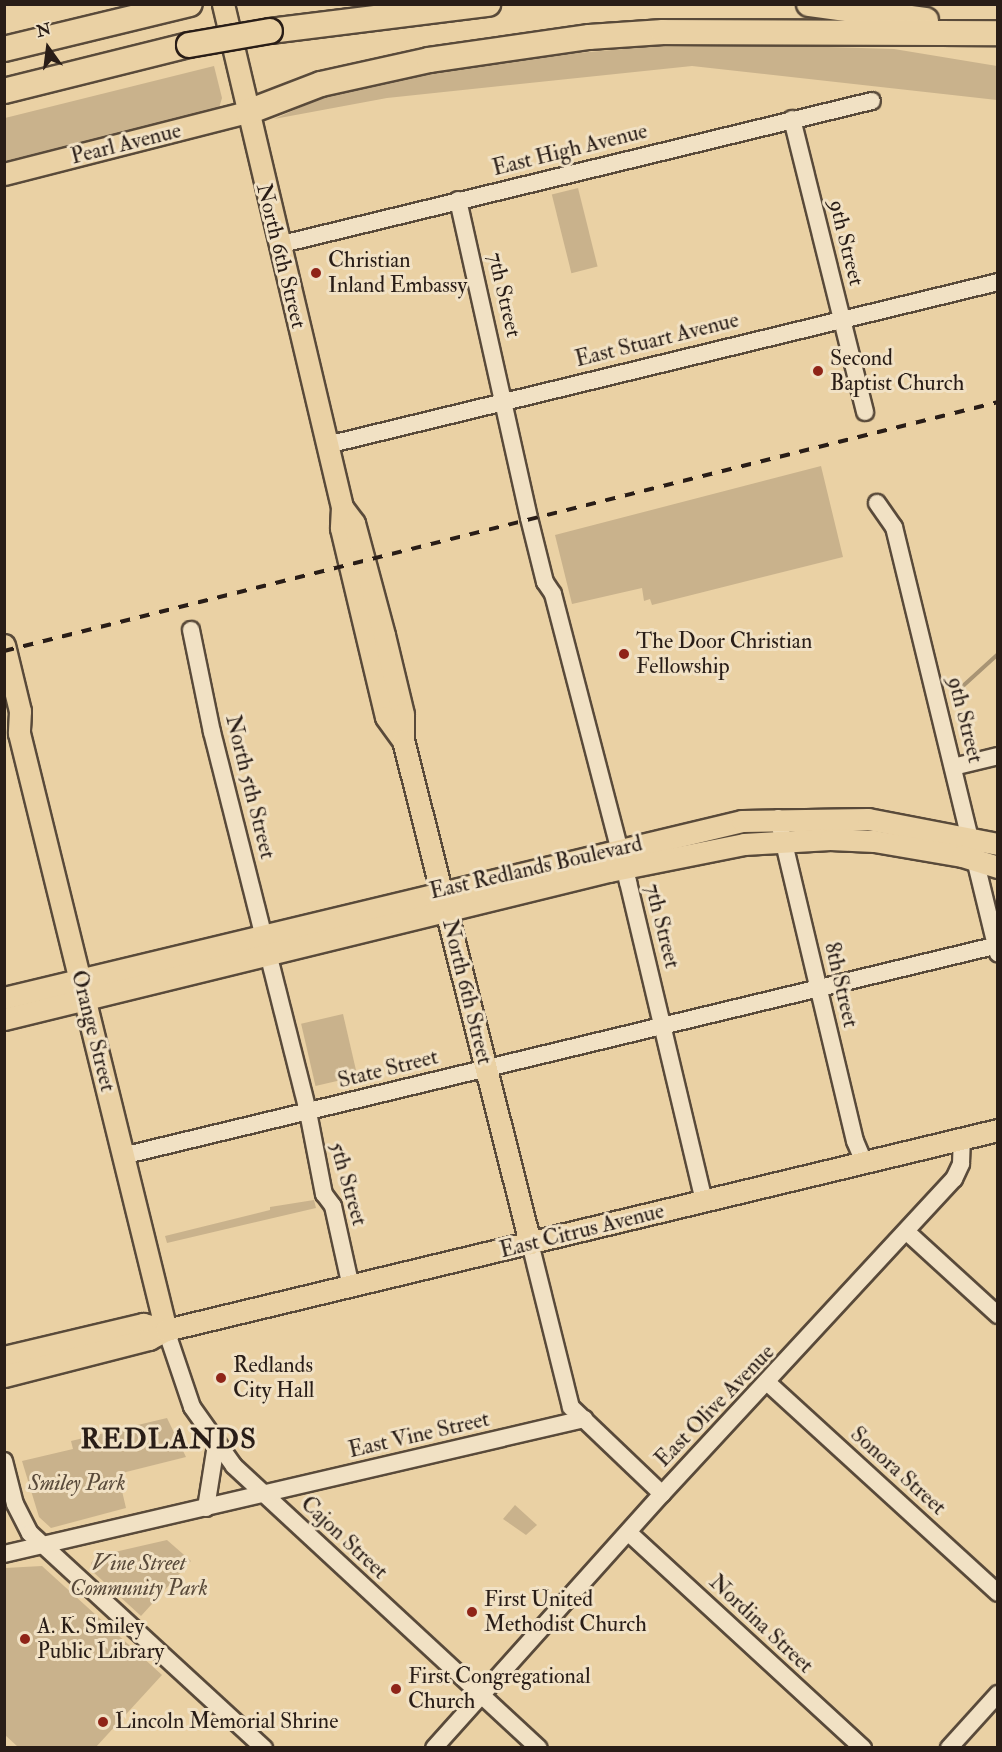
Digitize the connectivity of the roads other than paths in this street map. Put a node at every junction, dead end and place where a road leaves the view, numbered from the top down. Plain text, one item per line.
1 (223, 4) edge
2 (488, 4) edge
3 (809, 4) edge
4 (184, 6) edge
5 (998, 31) edge
6 (4, 49) edge
7 (4, 92) edge
8 (872, 101) dead end
9 (248, 112) junction
10 (792, 119) junction
11 (4, 174) edge
12 (458, 200) junction
13 (278, 245) junction
14 (998, 282) edge
15 (842, 318) junction
16 (506, 401) junction
17 (865, 412) dead end
18 (327, 445) junction
19 (877, 503) dead end
20 (191, 630) dead end
21 (4, 645) edge
22 (4, 704) edge
23 (12, 734) edge
24 (998, 756) edge
25 (953, 767) junction
26 (778, 818) junction
27 (971, 837) junction
28 (782, 840) junction
29 (998, 844) edge
30 (621, 858) junction
31 (976, 860) junction
32 (998, 867) edge
33 (441, 891) junction
34 (447, 912) junction
35 (265, 945) junction
36 (997, 948) edge
37 (819, 988) junction
38 (82, 989) junction
39 (4, 998) edge
40 (4, 1019) edge
41 (664, 1025) junction
42 (486, 1068) junction
43 (308, 1112) junction
44 (998, 1130) edge
45 (962, 1139) junction
46 (122, 1156) junction
47 (864, 1162) junction
48 (704, 1201) junction
49 (907, 1232) junction
50 (530, 1243) junction
51 (351, 1287) junction
52 (998, 1315) edge
53 (166, 1330) junction
54 (4, 1357) edge
55 (4, 1376) edge
56 (768, 1383) junction
57 (584, 1419) junction
58 (216, 1445) junction
59 (4, 1461) edge
60 (264, 1494) junction
61 (662, 1494) junction
62 (206, 1508) junction
63 (629, 1533) junction
64 (44, 1547) junction
65 (4, 1554) edge
66 (998, 1593) edge
67 (998, 1694) edge
68 (481, 1696) junction
69 (264, 1748) edge
70 (435, 1748) edge
71 (538, 1748) edge
72 (863, 1748) edge
73 (949, 1748) edge

1 - 9 main road, North 6th Street
2 - 7 highway, bridge
3 - 5 highway
4 - 6 highway
5 - 9 highway
8 - 10 street, East High Avenue
9 - 11 main road, Pearl Avenue
9 - 13 main road, North 6th Street
10 - 12 street, East High Avenue
10 - 15 street, 9th Street
12 - 13 street, East High Avenue
12 - 16 street, 7th Street
13 - 18 main road, North 6th Street
14 - 15 street, East Stuart Avenue
15 - 16 street, East Stuart Avenue
15 - 17 street, 9th Street
16 - 18 street, East Stuart Avenue
16 - 30 street, 7th Street
18 - 33 main road, North 6th Street
19 - 25 street, 9th Street
20 - 35 street, North 5th Street
21 - 23 main road, Orange Street
22 - 23 main road, Orange Street
23 - 38 main road, Orange Street
24 - 25 street
25 - 27 street, 9th Street
26 - 27 main road, East Redlands Boulevard
26 - 28 street, 8th Street
26 - 30 main road, East Redlands Boulevard
27 - 29 main road, East Redlands Boulevard
27 - 31 street, 9th Street
28 - 30 main road, East Redlands Boulevard
28 - 31 main road, East Redlands Boulevard
28 - 37 street, 8th Street
30 - 33 main road, East Redlands Boulevard
30 - 34 main road, East Redlands Boulevard
30 - 41 street, 7th Street
31 - 32 main road, East Redlands Boulevard
31 - 36 street, 9th Street
33 - 34 main road, North 6th Street
33 - 35 main road, East Redlands Boulevard
34 - 35 main road, East Redlands Boulevard
34 - 42 main road, North 6th Street
35 - 38 main road, East Redlands Boulevard
35 - 43 street, 5th Street
36 - 37 street, State Street
37 - 41 street, State Street
37 - 47 street, 8th Street
38 - 39 main road
38 - 40 main road
38 - 46 main road, Orange Street
41 - 42 street, State Street
41 - 48 street, 7th Street
42 - 43 street, State Street
42 - 50 main road, North 6th Street
43 - 46 street, State Street
43 - 51 street, 5th Street
44 - 45 main road, East Citrus Avenue
45 - 47 main road, East Citrus Avenue
45 - 49 street, East Olive Avenue
46 - 53 main road, Orange Street
47 - 48 main road, East Citrus Avenue
48 - 50 main road, East Citrus Avenue
49 - 52 street
49 - 56 street, East Olive Avenue
50 - 51 main road, East Citrus Avenue
50 - 57 street
51 - 53 main road, East Citrus Avenue
53 - 54 main road
53 - 55 main road
53 - 58 street, Cajon Street
56 - 61 street, East Olive Avenue
56 - 66 street, Sonora Street
57 - 60 street, East Vine Street
57 - 61 street
58 - 60 street, Cajon Street
58 - 62 street
59 - 64 street
60 - 62 street, East Vine Street
60 - 68 street, Cajon Street
61 - 63 street, East Olive Avenue
62 - 64 street, East Vine Street
63 - 68 street, East Olive Avenue
63 - 72 street, Nordina Street
64 - 65 street, East Vine Street
64 - 69 street
67 - 73 street
68 - 70 street, East Olive Avenue
68 - 71 street, Cajon Street

